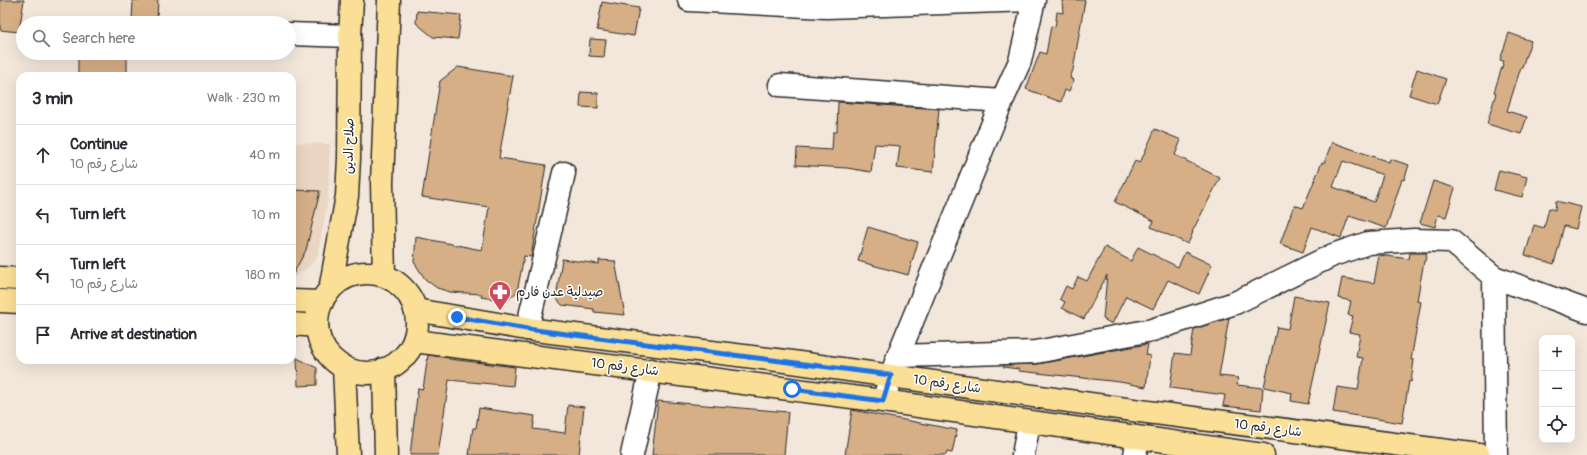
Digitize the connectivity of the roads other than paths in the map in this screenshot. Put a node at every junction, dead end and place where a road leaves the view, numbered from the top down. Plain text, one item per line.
1 (352, 0) edge
2 (389, 0) edge
3 (689, 0) edge
4 (1031, 0) edge
5 (1034, 0) edge
6 (296, 34) edge
7 (350, 36) junction
8 (780, 85) dead end
9 (1002, 101) junction
10 (564, 173) dead end
11 (384, 276) junction
12 (1494, 277) junction
13 (0, 278) edge
14 (16, 279) edge
15 (326, 296) junction
16 (296, 300) edge
17 (0, 301) edge
18 (16, 302) edge
19 (416, 310) junction
20 (1587, 311) edge
21 (296, 324) edge
22 (317, 326) junction
23 (527, 329) junction
24 (414, 341) junction
25 (895, 366) junction
26 (344, 367) junction
27 (384, 369) junction
28 (651, 370) junction
29 (883, 401) junction
30 (1029, 423) junction
31 (1137, 447) edge
32 (348, 455) edge
33 (386, 455) edge
34 (632, 455) edge
35 (1023, 455) edge
36 (1263, 455) edge
37 (1479, 455) edge
38 (1496, 455) edge

1 - 7 main road, صلاح الدين
2 - 11 main road
3 - 4 street
5 - 9 street
6 - 7 street
7 - 15 main road, صلاح الدين
8 - 9 street
9 - 25 street
10 - 23 street
11 - 15 main road
11 - 19 main road
12 - 20 street
12 - 25 street
12 - 38 street
13 - 14 main road
15 - 16 main road
15 - 22 main road
17 - 18 main road
19 - 23 main road, شارع رقم 10
19 - 24 main road
21 - 22 main road
22 - 26 main road
23 - 25 main road, شارع رقم 10
24 - 27 main road
24 - 28 main road, شارع رقم 10
25 - 29 street
25 - 37 main road, شارع رقم 10
26 - 27 main road
26 - 32 main road
27 - 33 main road
28 - 29 main road, شارع رقم 10
28 - 34 street
29 - 30 main road, شارع رقم 10
30 - 31 main road, شارع رقم 10
30 - 35 street
31 - 36 main road, شارع رقم 10

